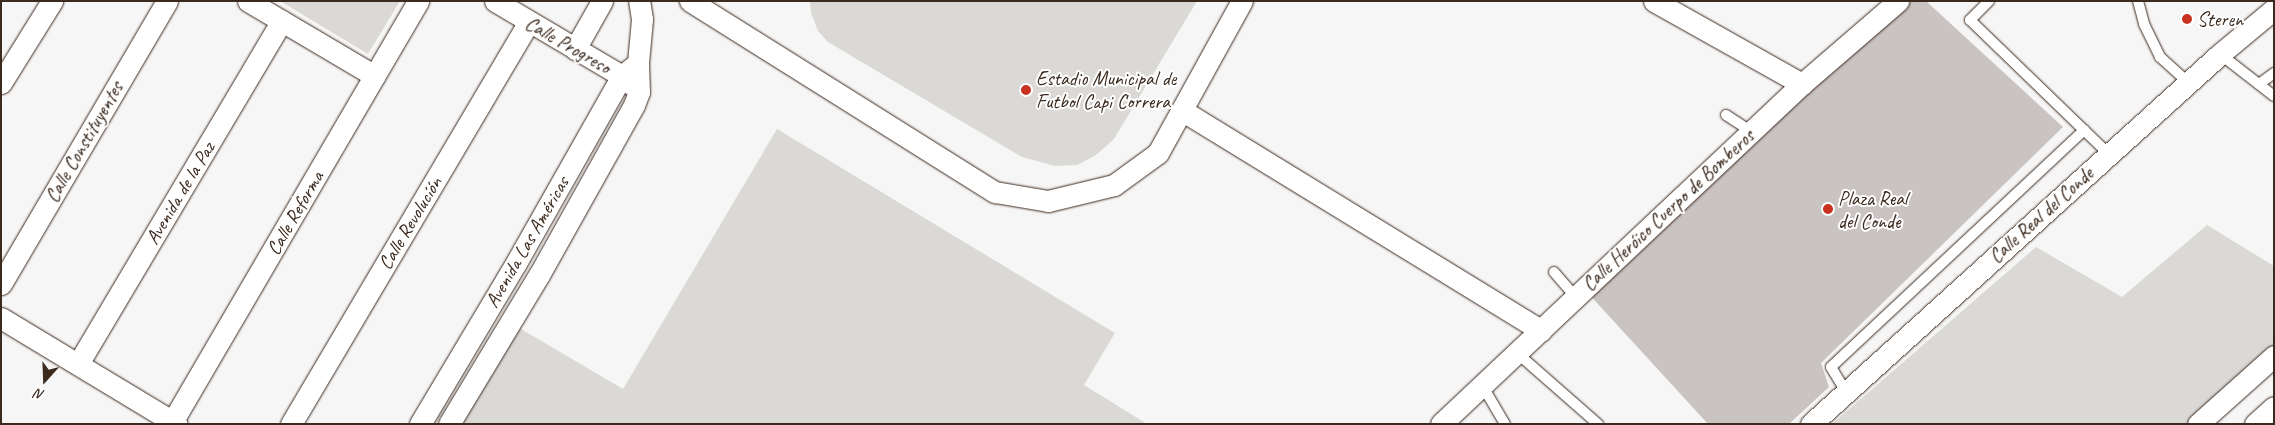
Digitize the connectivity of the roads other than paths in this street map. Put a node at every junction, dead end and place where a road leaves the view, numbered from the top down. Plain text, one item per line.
1 (52, 1) edge
2 (166, 1) edge
3 (248, 1) edge
4 (418, 1) edge
5 (495, 1) edge
6 (602, 1) edge
7 (638, 1) edge
8 (690, 1) edge
9 (1242, 1) edge
10 (1654, 1) edge
11 (1898, 1) edge
12 (1989, 1) edge
13 (2138, 1) edge
14 (2274, 9) edge
15 (282, 21) junction
16 (529, 22) junction
17 (575, 49) junction
18 (2220, 54) junction
19 (630, 70) junction
20 (2274, 73) edge
21 (375, 76) junction
22 (2189, 82) junction
23 (1, 83) edge
24 (1802, 84) junction
25 (2259, 84) junction
26 (2274, 96) edge
27 (1183, 111) junction
28 (1726, 115) dead end
29 (2084, 130) junction
30 (1751, 132) junction
31 (2109, 154) junction
32 (516, 263) junction
33 (1554, 272) dead end
34 (539, 274) junction
35 (1, 284) edge
36 (1576, 297) junction
37 (1, 318) edge
38 (1541, 330) junction
39 (1517, 353) junction
40 (2274, 356) edge
41 (78, 364) junction
42 (1482, 385) junction
43 (1846, 392) junction
44 (2274, 407) edge
45 (174, 423) edge
46 (291, 424) edge
47 (420, 424) edge
48 (449, 424) edge
49 (1441, 424) edge
50 (1505, 424) edge
51 (1598, 424) edge
52 (1811, 424) edge
53 (2198, 424) edge
54 (2255, 424) edge

1 - 23 street
2 - 35 street, Calle Constituyentes
3 - 15 street
4 - 21 street, Calle Reforma
5 - 16 street, Calle Progreso
6 - 17 street
7 - 19 street, Avenida Las Américas
8 - 27 street
9 - 27 street
10 - 24 street
11 - 24 street, Calle Heróico Cuerpo de Bomberos
12 - 29 lane
13 - 22 lane
14 - 18 street, Calle Real del Conde
15 - 21 street
15 - 41 street, Avenida de la Paz
16 - 17 street, Calle Progreso
16 - 46 street, Calle Revolucíón
17 - 19 street, Calle Progreso
18 - 22 street, Calle Real del Conde
18 - 25 lane
19 - 32 street, Avenida Las Américas
19 - 34 street, Avenida Las Américas
20 - 25 lane
21 - 45 street, Calle Reforma
22 - 31 street, Calle Real del Conde
24 - 30 street, Calle Heróico Cuerpo de Bomberos
25 - 26 lane
27 - 38 street
28 - 30 lane
29 - 31 lane
29 - 43 lane
30 - 36 street, Calle Heróico Cuerpo de Bomberos
31 - 43 street, Calle Real del Conde
32 - 34 street
32 - 47 street, Avenida Las Américas
33 - 36 lane
34 - 48 street, Avenida Las Américas
36 - 38 street, Calle Heróico Cuerpo de Bomberos
37 - 41 street
38 - 39 street, Calle Heróico Cuerpo de Bomberos
39 - 42 street, Calle Heróico Cuerpo de Bomberos
39 - 51 lane
40 - 53 street
41 - 45 street
42 - 49 street, Calle Heróico Cuerpo de Bomberos
42 - 50 lane
43 - 52 street, Calle Real del Conde
44 - 54 street

